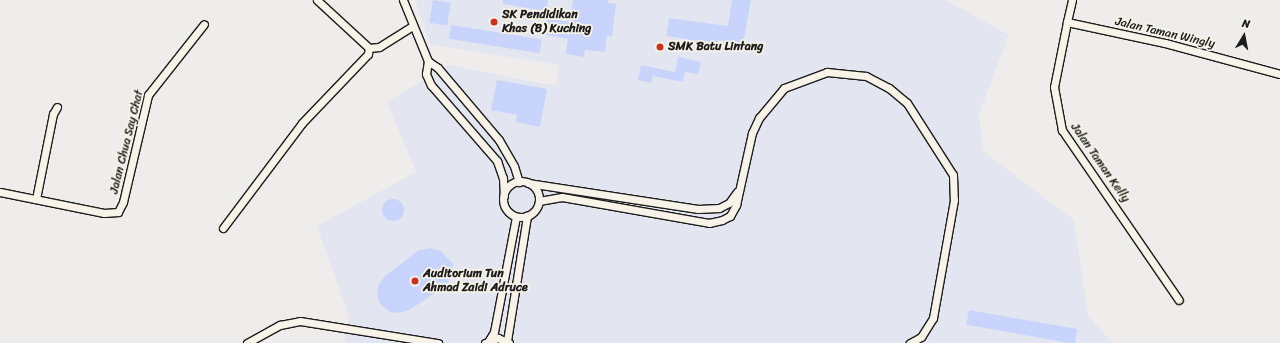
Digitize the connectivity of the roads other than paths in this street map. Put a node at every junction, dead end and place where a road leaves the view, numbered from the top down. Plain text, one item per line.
1 (317, 0) edge
2 (402, 0) edge
3 (1072, 0) edge
4 (1066, 22) junction
5 (204, 24) dead end
6 (413, 26) junction
7 (369, 48) junction
8 (428, 61) junction
9 (1280, 74) edge
10 (57, 107) dead end
11 (519, 182) junction
12 (528, 183) junction
13 (740, 187) junction
14 (0, 192) edge
15 (504, 196) junction
16 (36, 199) junction
17 (539, 201) junction
18 (516, 216) junction
19 (527, 216) junction
20 (223, 228) dead end
21 (1179, 300) dead end
22 (922, 340) edge
23 (487, 341) edge
24 (508, 342) edge
25 (247, 343) edge
26 (438, 343) edge
27 (910, 343) edge

1 - 7 street
2 - 6 street
3 - 4 street
4 - 9 street, Jalan Taman Wingly
4 - 21 street, Jalan Taman Kelly
5 - 16 street, Jalan Chua Say Chat
6 - 7 street
6 - 8 street
7 - 20 street
8 - 11 street
8 - 15 street
10 - 16 street
11 - 12 street
11 - 15 street
12 - 13 street
12 - 17 street
13 - 17 street
13 - 22 street
14 - 16 street, Jalan Chua Say Chat
15 - 18 street
17 - 19 street
18 - 19 street
18 - 23 street
19 - 24 street
22 - 27 street
23 - 24 street
25 - 26 street

